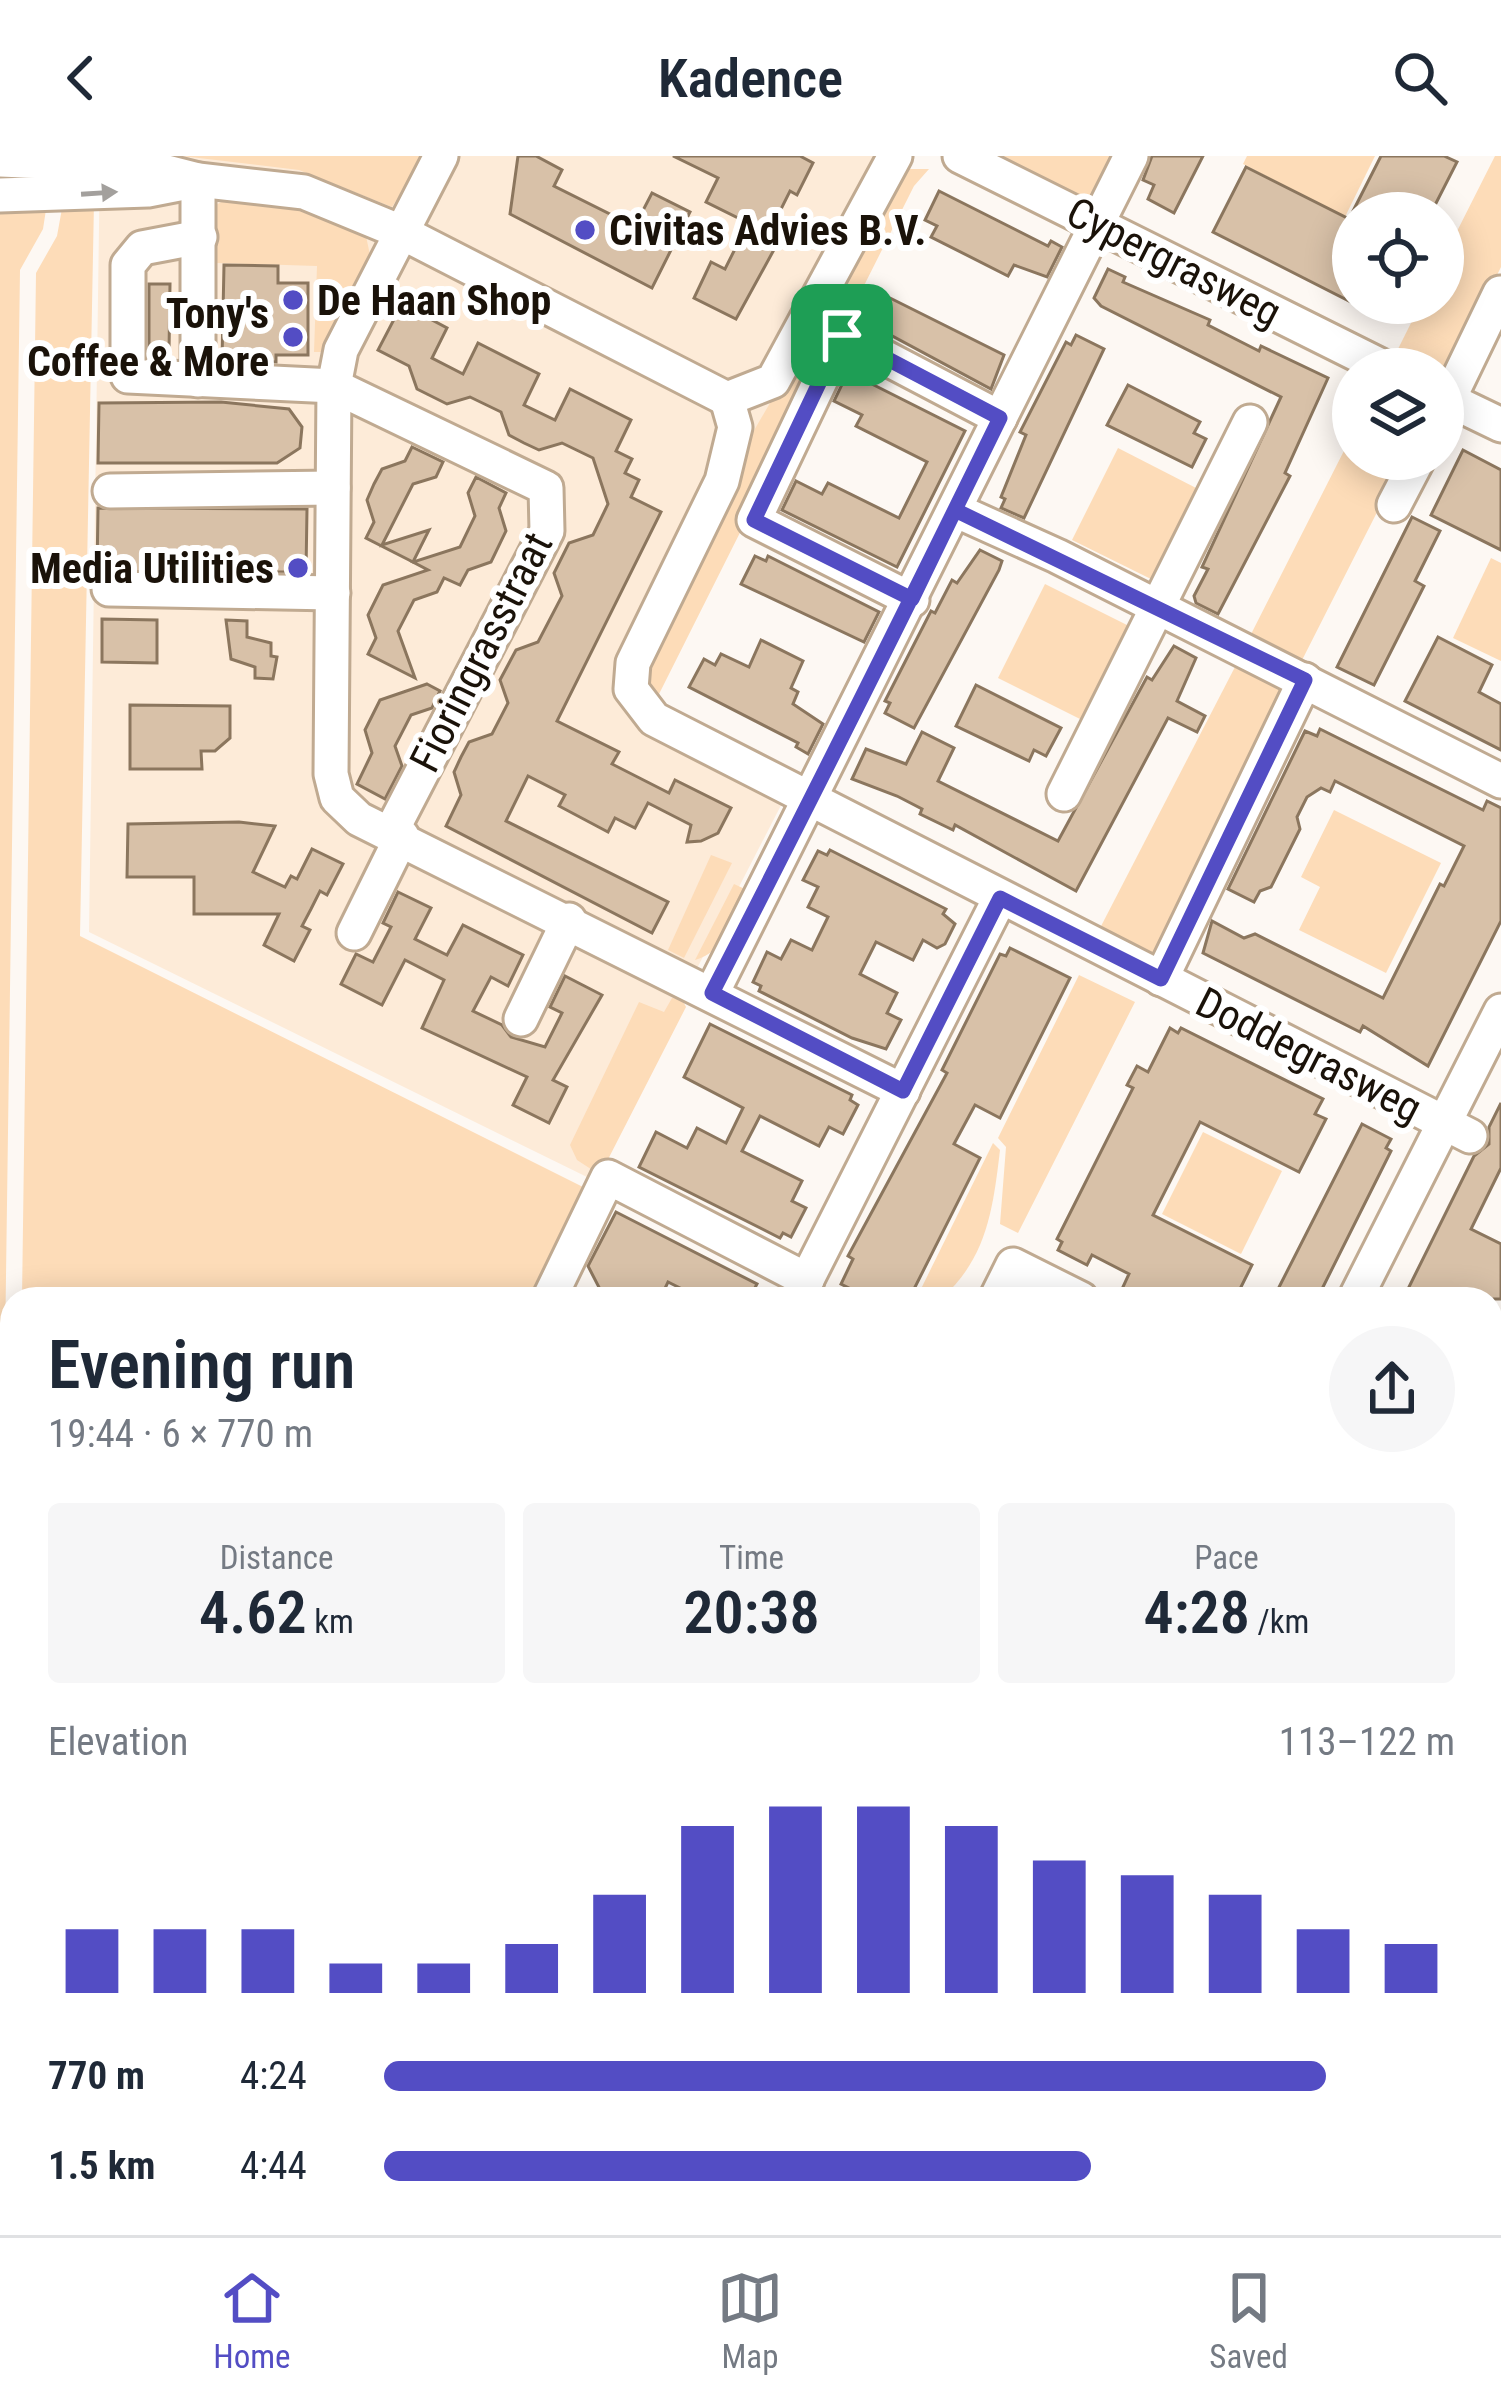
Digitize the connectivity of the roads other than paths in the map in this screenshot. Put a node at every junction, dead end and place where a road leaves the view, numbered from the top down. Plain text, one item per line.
1 (441, 156) edge
2 (895, 156) edge
3 (960, 156) edge
4 (1131, 156) edge
5 (0, 160) edge
6 (198, 180) junction
7 (0, 195) edge
8 (1098, 222) junction
9 (401, 232) junction
10 (200, 237) junction
11 (1500, 292) edge
12 (1346, 348) edge
13 (1464, 364) edge
14 (198, 380) junction
15 (334, 386) junction
16 (728, 399) junction
17 (1464, 410) edge
18 (1000, 418) junction
19 (1250, 422) dead end
20 (1501, 425) edge
21 (1407, 480) edge
22 (333, 488) junction
23 (110, 491) dead end
24 (1394, 505) dead end
25 (955, 510) junction
26 (109, 589) dead end
27 (333, 593) junction
28 (912, 599) junction
29 (1155, 609) junction
30 (1305, 680) junction
31 (1501, 781) edge
32 (1064, 794) dead end
33 (810, 801) junction
34 (396, 834) junction
35 (1000, 898) junction
36 (568, 920) junction
37 (354, 933) dead end
38 (1161, 979) junction
39 (712, 993) junction
40 (1501, 1011) edge
41 (521, 1019) dead end
42 (903, 1091) junction
43 (1458, 1130) junction
44 (555, 1287) edge
45 (799, 1287) edge
46 (803, 1287) edge
47 (1002, 1287) edge
48 (1057, 1287) edge
49 (1362, 1287) edge

1 - 9 street
2 - 16 street
3 - 8 street, Cypergrasweg
4 - 8 street
5 - 6 street
7 -> 6 street
6 - 9 street
6 - 10 street
8 - 12 street, Cypergrasweg
8 - 18 street
9 - 15 street
9 - 16 street
10 - 14 street
10 - 14 street
11 - 13 street
14 - 15 street
15 - 22 street
15 - 34 street, Fioringrasstraat
16 - 33 street, Doddegrasweg
17 - 20 street
18 - 25 street
18 - 28 street
19 - 29 street
21 - 24 street
22 - 23 street
22 - 27 street
25 - 28 street
25 - 29 street
26 - 27 street
27 - 34 street
28 - 33 street
29 - 30 street
29 - 32 street
30 - 31 street
30 - 38 street
33 - 35 street, Doddegrasweg
33 - 39 street
34 - 36 street
34 - 37 street
35 - 38 street, Doddegrasweg
35 - 42 street
36 - 39 street
36 - 41 street
38 - 43 street, Doddegrasweg
39 - 42 street
40 - 43 street
42 - 46 street
43 - 49 street
44 - 45 street
47 - 48 street

